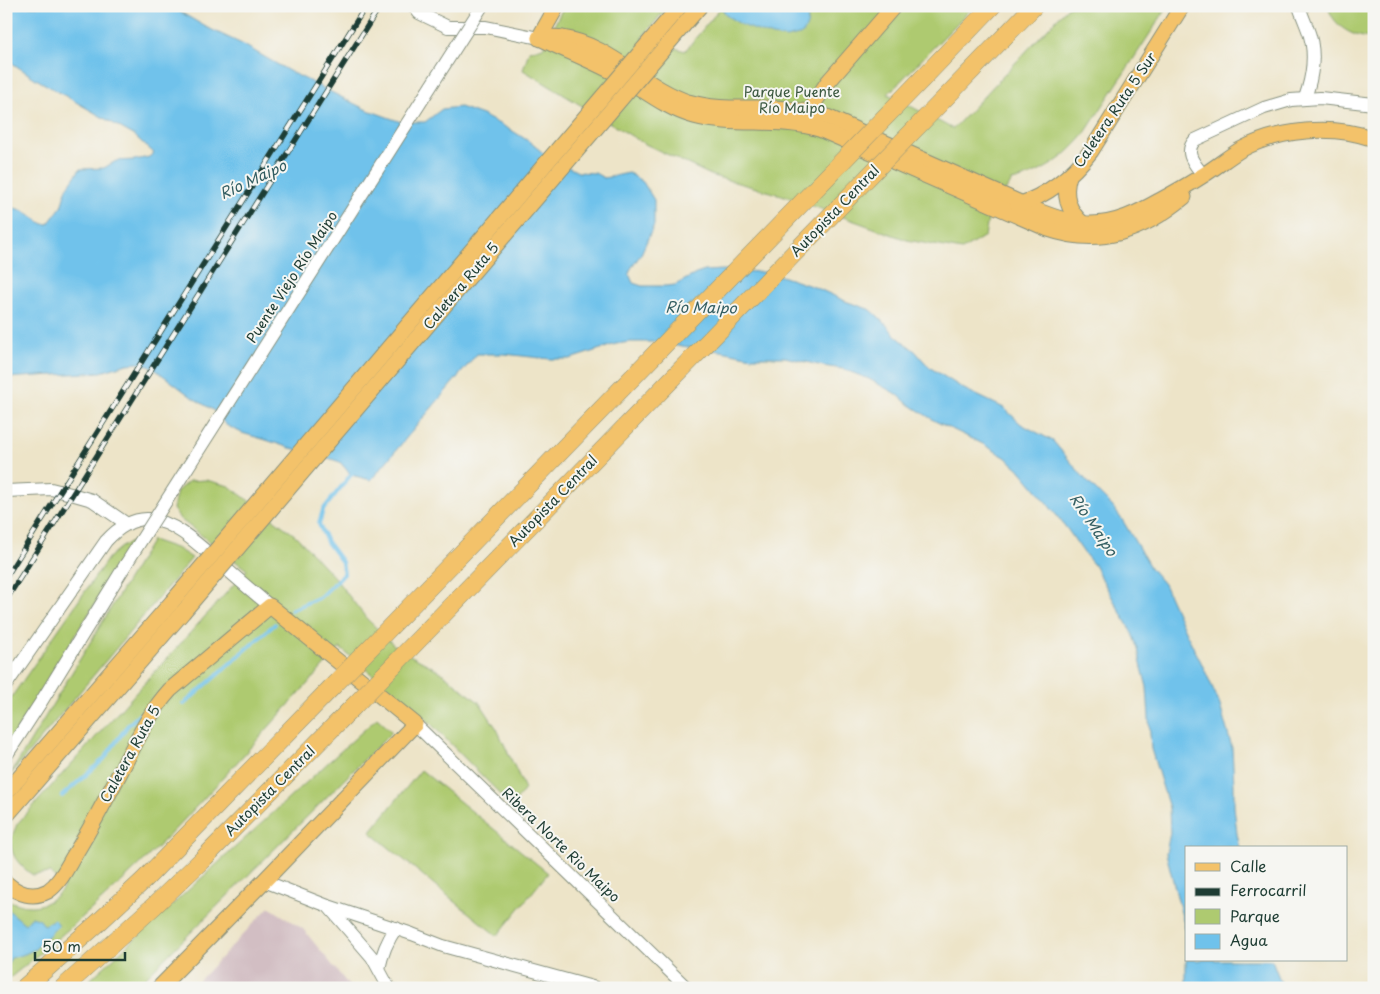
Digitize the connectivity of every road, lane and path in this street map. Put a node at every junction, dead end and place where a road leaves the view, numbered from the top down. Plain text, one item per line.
1 (414, 6) edge
2 (482, 6) edge
3 (556, 6) edge
4 (680, 6) edge
5 (700, 6) edge
6 (894, 6) edge
7 (992, 6) edge
8 (1034, 6) edge
9 (1182, 6) edge
10 (1299, 6) edge
11 (539, 38) junction
12 (1305, 98) junction
13 (1374, 104) edge
14 (809, 119) junction
15 (1374, 139) edge
16 (1203, 175) junction
17 (1069, 176) junction
18 (1022, 204) junction
19 (1004, 210) junction
20 (1083, 224) junction
21 (6, 491) edge
22 (127, 524) junction
23 (270, 606) junction
24 (6, 685) edge
25 (415, 724) junction
26 (6, 756) edge
27 (6, 792) edge
28 (6, 816) edge
29 (264, 881) junction
30 (6, 883) edge
31 (328, 906) junction
32 (396, 928) junction
33 (379, 969) junction
34 (24, 988) edge
35 (63, 988) edge
36 (159, 988) edge
37 (389, 988) edge
38 (596, 988) edge
39 (687, 988) edge

1 - 11 street
2 - 26 street, Puente Viejo Río Maipo, bridge
3 - 11 main road
4 - 27 main road, Caletera Ruta 5, bridge
5 - 28 main road, Caletera Ruta 5, bridge
6 - 14 main road
7 - 34 highway, Autopista Central, bridge
8 - 35 highway, Autopista Central, bridge
9 - 17 main road, Caletera Ruta 5 Sur
10 - 12 street
11 - 14 main road
12 - 13 street
12 - 16 street
14 - 18 main road
14 - 19 main road
15 - 16 main road
16 - 19 main road
16 - 20 main road
17 - 18 main road, Caletera Ruta 5 Sur
17 - 20 main road
18 - 19 main road, Caletera Ruta 5 Sur
18 - 20 main road
21 - 22 street
22 - 23 street
22 - 24 street
23 - 25 main road
23 - 30 main road, Caletera Ruta 5
25 - 29 main road
25 - 39 street, Ribera Norte Rio Maipo
29 - 31 street
29 - 36 main road
31 - 32 street
31 - 33 street
32 - 33 street
32 - 38 street
33 - 37 street

